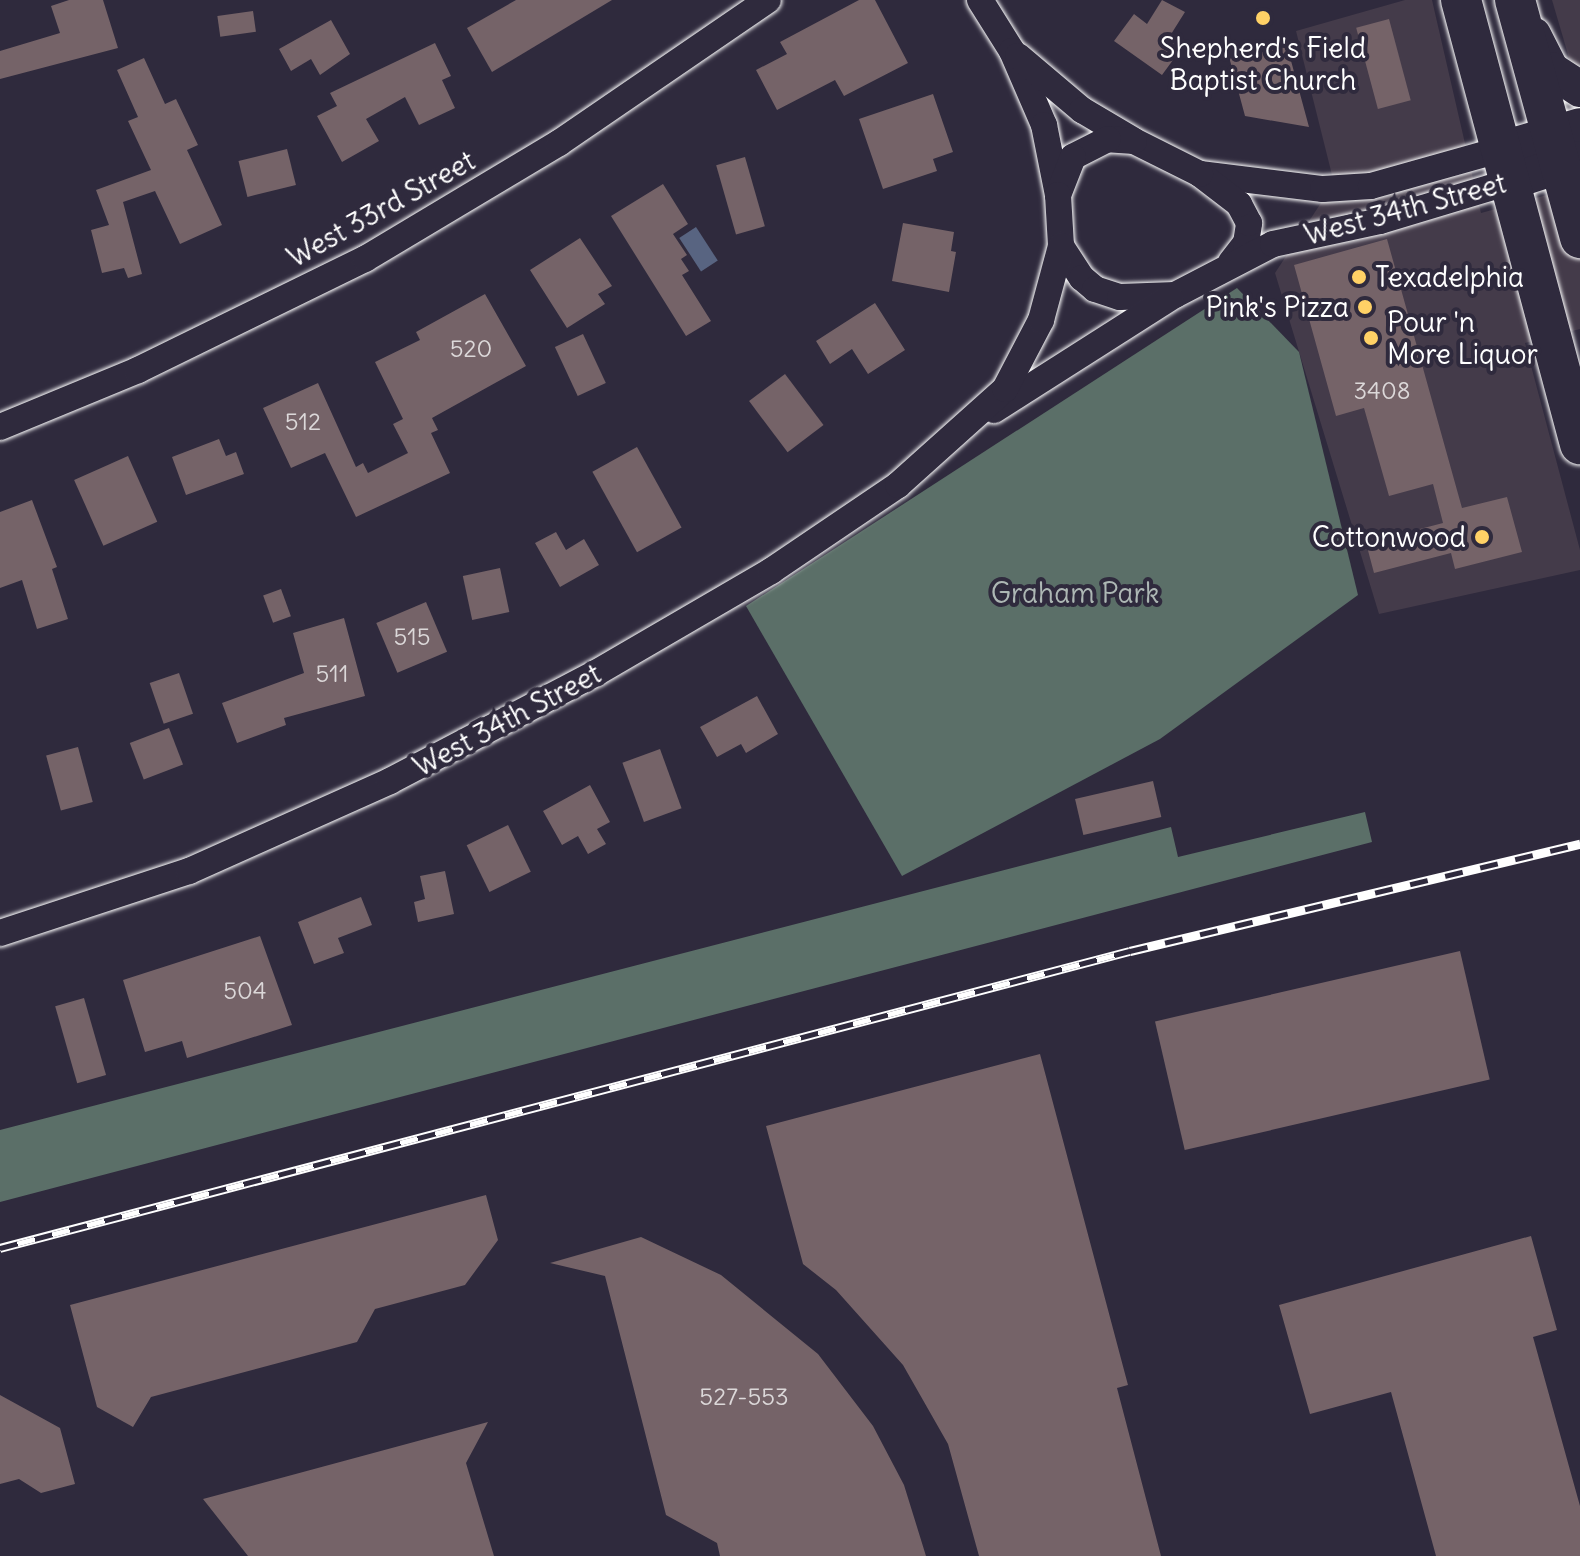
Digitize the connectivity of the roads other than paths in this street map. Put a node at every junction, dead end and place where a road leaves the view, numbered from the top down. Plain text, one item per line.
1 (768, 0) edge
2 (980, 0) edge
3 (1461, 0) edge
4 (1516, 2) edge
5 (1012, 51) junction
6 (1580, 89) edge
7 (1134, 141) junction
8 (1567, 147) edge
9 (1504, 166) junction
10 (1200, 174) junction
11 (1058, 195) junction
12 (1580, 238) edge
13 (1061, 246) junction
14 (1231, 262) junction
15 (1175, 295) junction
16 (971, 425) junction
17 (0, 427) edge
18 (1580, 444) edge
19 (0, 933) edge

1 - 17 street, West 33rd Street
2 - 5 street
3 - 9 main road
4 - 6 main road
4 - 8 main road
5 - 7 street
5 - 11 street
7 - 10 street
7 - 11 street
8 - 9 main road, West 34th Street
8 - 12 main road
9 - 10 street, West 34th Street
9 - 14 street, West 34th Street
9 - 18 main road
10 - 14 street
11 - 13 street
13 - 15 street
13 - 16 street, West 34th Street
14 - 15 street
15 - 16 street, West 34th Street
16 - 19 street, West 34th Street

